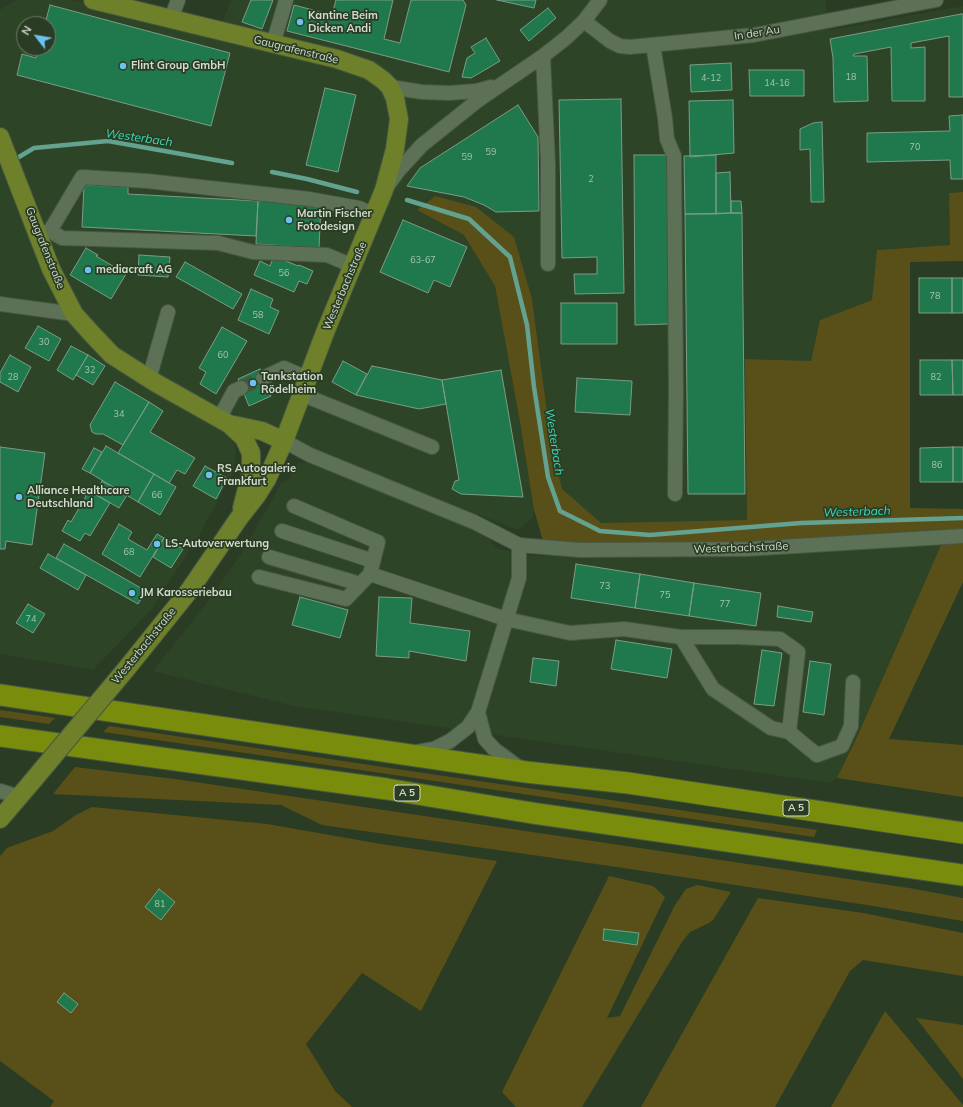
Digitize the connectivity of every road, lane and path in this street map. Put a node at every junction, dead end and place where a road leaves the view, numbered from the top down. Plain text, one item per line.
1 (93, 0) edge
2 (178, 0) edge
3 (286, 0) edge
4 (600, 0) edge
5 (936, 0) edge
6 (171, 19) junction
7 (584, 21) junction
8 (273, 44) junction
9 (653, 45) junction
10 (543, 56) junction
11 (501, 84) junction
12 (390, 87) junction
13 (0, 137) edge
14 (384, 190) junction
15 (375, 215) junction
16 (44, 233) junction
17 (548, 264) dead end
18 (353, 266) junction
19 (0, 304) edge
20 (168, 312) dead end
21 (74, 314) junction
22 (263, 378) tunnel mouth
23 (149, 379) junction
24 (304, 386) junction
25 (241, 388) tunnel mouth
26 (224, 421) junction
27 (284, 441) junction
28 (432, 447) dead end
29 (675, 494) dead end
30 (294, 506) dead end
31 (239, 518) junction
32 (282, 531) dead end
33 (963, 536) edge
34 (519, 545) junction
35 (269, 557) dead end
36 (368, 573) junction
37 (259, 577) dead end
38 (506, 619) junction
39 (681, 637) junction
40 (853, 682) dead end
41 (0, 695) edge
42 (478, 712) junction
43 (789, 732) junction
44 (0, 736) edge
45 (406, 754) junction
46 (526, 772) junction
47 (25, 790) junction
48 (0, 791) edge
49 (0, 819) edge
50 (963, 833) edge
51 (963, 875) edge

1 - 6 main road, Gaugrafenstraße
2 - 6 street
3 - 8 street
4 - 7 street, Westerbachstraße
5 - 9 street, In der Au
6 - 8 main road, Gaugrafenstraße
7 - 9 street, In der Au
7 - 10 street, Westerbachstraße
8 - 12 main road, Gaugrafenstraße
9 - 29 street
10 - 11 street, Westerbachstraße
10 - 17 street
11 - 12 street, Westerbachstraße
11 - 14 street, Westerbachstraße
12 - 14 main road, Gaugrafenstraße
13 - 16 main road, Gaugrafenstraße
14 - 15 main road, Westerbachstraße
15 - 16 street
15 - 18 main road, Westerbachstraße
16 - 18 street
16 - 21 main road, Gaugrafenstraße
18 - 24 main road, Westerbachstraße
19 - 21 street
20 - 23 street
21 - 23 main road, Gaugrafenstraße
22 - 24 street
23 - 26 main road, Gaugrafenstraße
24 - 27 main road, Westerbachstraße
24 - 28 street
25 - 26 street
26 - 27 main road, Gaugrafenstraße
26 - 31 main road, Gaugrafenstraße
27 - 31 main road, Westerbachstraße
27 - 34 street, Westerbachstraße
30 - 36 street
31 - 47 main road, Westerbachstraße, bridge
32 - 36 street
33 - 34 street, Westerbachstraße
34 - 38 street
35 - 36 street
36 - 37 street
36 - 38 street
38 - 39 street
38 - 42 street
39 - 43 street
39 - 43 street
40 - 43 street
41 - 45 highway, A 5
42 - 45 street
42 - 46 street
44 - 51 highway, A 5
45 - 46 highway, A 5
46 - 50 highway, A 5
47 - 48 street
47 - 49 main road, Westerbachstraße

